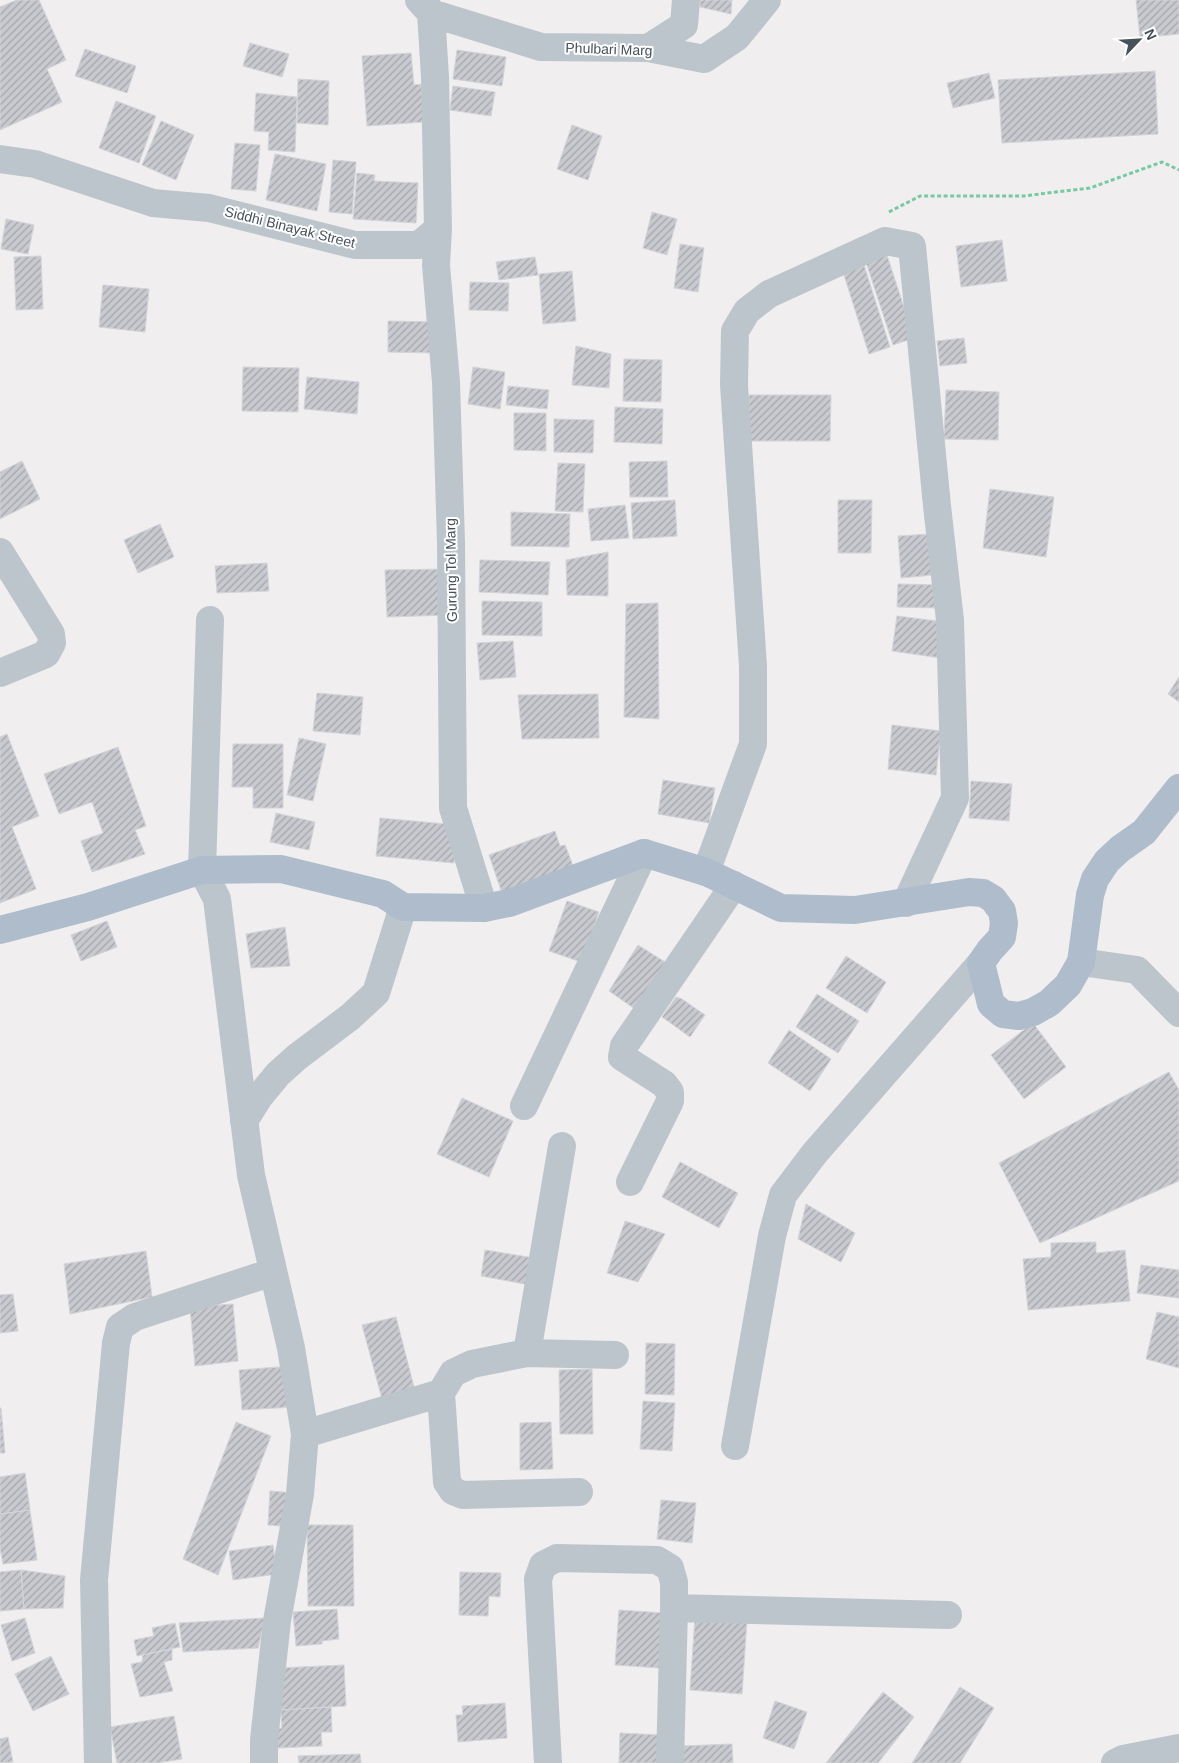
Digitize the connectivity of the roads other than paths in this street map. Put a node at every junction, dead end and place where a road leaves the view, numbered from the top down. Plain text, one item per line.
1 (686, 0) edge
2 (767, 0) edge
3 (425, 4) edge
4 (648, 48) junction
5 (0, 159) edge
6 (438, 229) junction
7 (0, 552) edge
8 (210, 620) dead end
9 (0, 673) edge
10 (1179, 788) edge
11 (644, 852) junction
12 (202, 870) junction
13 (706, 872) junction
14 (734, 885) junction
15 (906, 903) junction
16 (403, 907) junction
17 (484, 908) junction
18 (0, 930) edge
19 (1080, 962) junction
20 (981, 963) junction
21 (1179, 1013) edge
22 (524, 1106) dead end
23 (244, 1120) junction
24 (562, 1146) dead end
25 (630, 1182) dead end
26 (273, 1272) junction
27 (527, 1353) junction
28 (615, 1355) dead end
29 (441, 1393) junction
30 (305, 1434) junction
31 (735, 1446) dead end
32 (579, 1492) dead end
33 (674, 1608) junction
34 (948, 1615) dead end
35 (1179, 1748) edge
36 (98, 1763) edge
37 (264, 1763) edge
38 (548, 1763) edge
39 (670, 1763) edge
40 (1116, 1763) edge

1 - 4 street
2 - 4 street, Phulbari Marg
3 - 4 street, Phulbari Marg
3 - 6 street
5 - 6 street, Siddhi Binayak Street
6 - 17 street, Gurung Tol Marg
7 - 9 street
8 - 12 street
10 - 19 main road
11 - 13 main road
11 - 17 main road
11 - 22 street
12 - 16 main road
12 - 18 main road
12 - 23 street
13 - 14 main road
13 - 15 street
14 - 15 main road
14 - 25 street
15 - 20 main road
16 - 17 main road
16 - 23 street
19 - 20 main road
19 - 21 street
20 - 31 street
23 - 26 street
24 - 27 street
26 - 30 street
26 - 36 street
27 - 28 street
27 - 29 street
29 - 30 street
29 - 32 street
30 - 37 street
33 - 34 street
33 - 38 street
33 - 39 street
35 - 40 street

